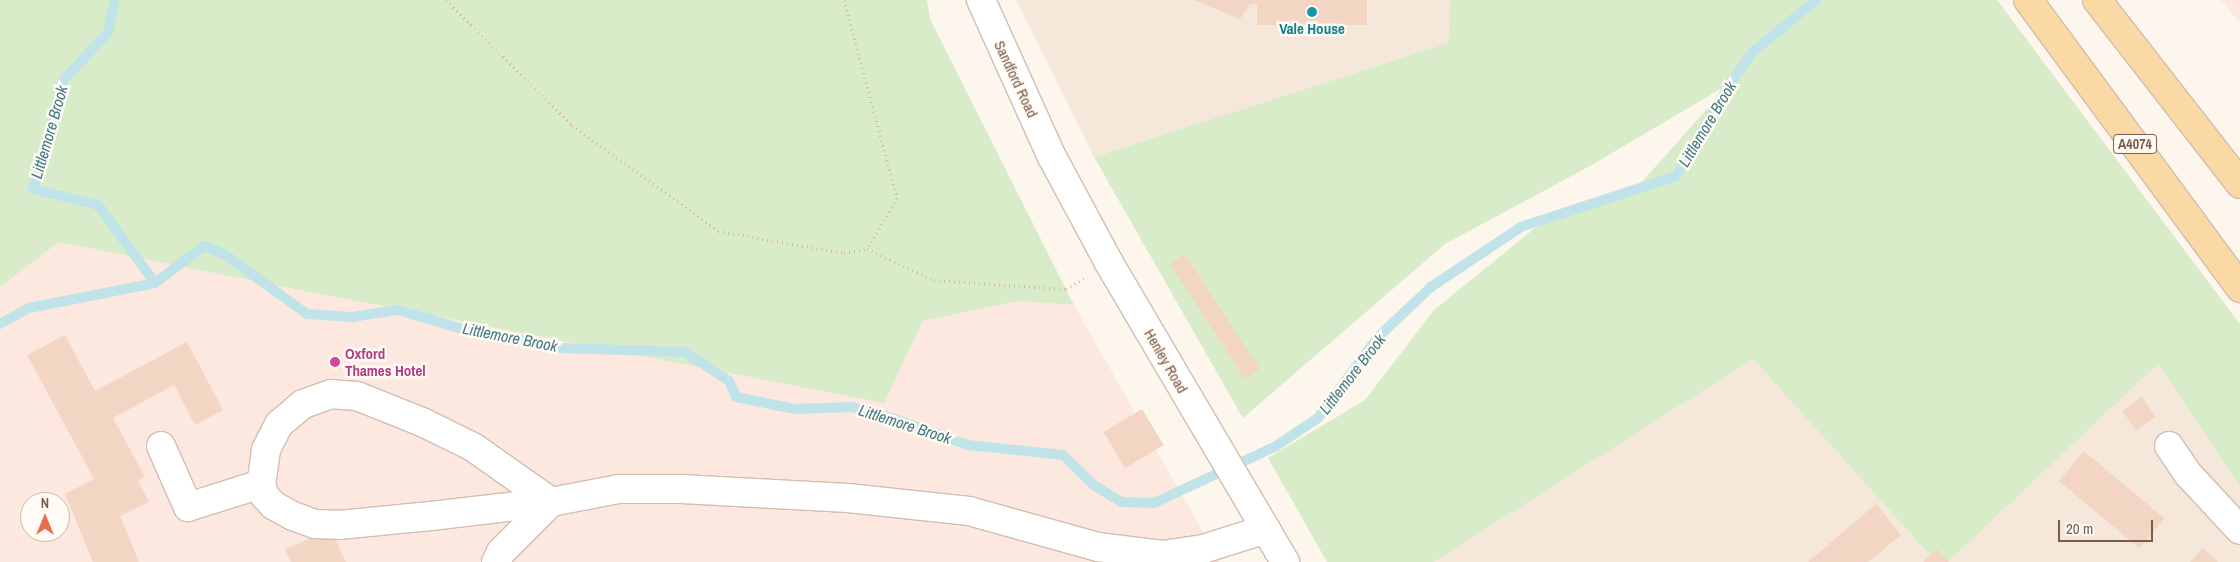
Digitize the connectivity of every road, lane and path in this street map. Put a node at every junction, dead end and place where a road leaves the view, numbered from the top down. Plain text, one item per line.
1 (446, 0) edge
2 (844, 0) edge
3 (980, 0) edge
4 (2028, 0) edge
5 (2097, 0) edge
6 (1052, 157) joint
7 (2240, 184) edge
8 (867, 250) junction
9 (1109, 263) junction
10 (2240, 288) edge
11 (161, 446) dead end
12 (2169, 446) dead end
13 (262, 484) junction
14 (551, 502) junction
15 (1266, 529) junction
16 (2240, 530) edge
17 (496, 562) edge
18 (1285, 562) edge

1 - 8 path
2 - 8 path
3 - 6 street, Sandford Road
4 - 10 main road, A4074
5 - 7 main road
6 - 9 street, Henley Road
8 - 9 path
9 - 15 street, Henley Road
11 - 13 street
12 - 16 street
13 - 14 street
13 - 14 street
14 - 15 street
14 - 17 street
15 - 18 street, Henley Road

